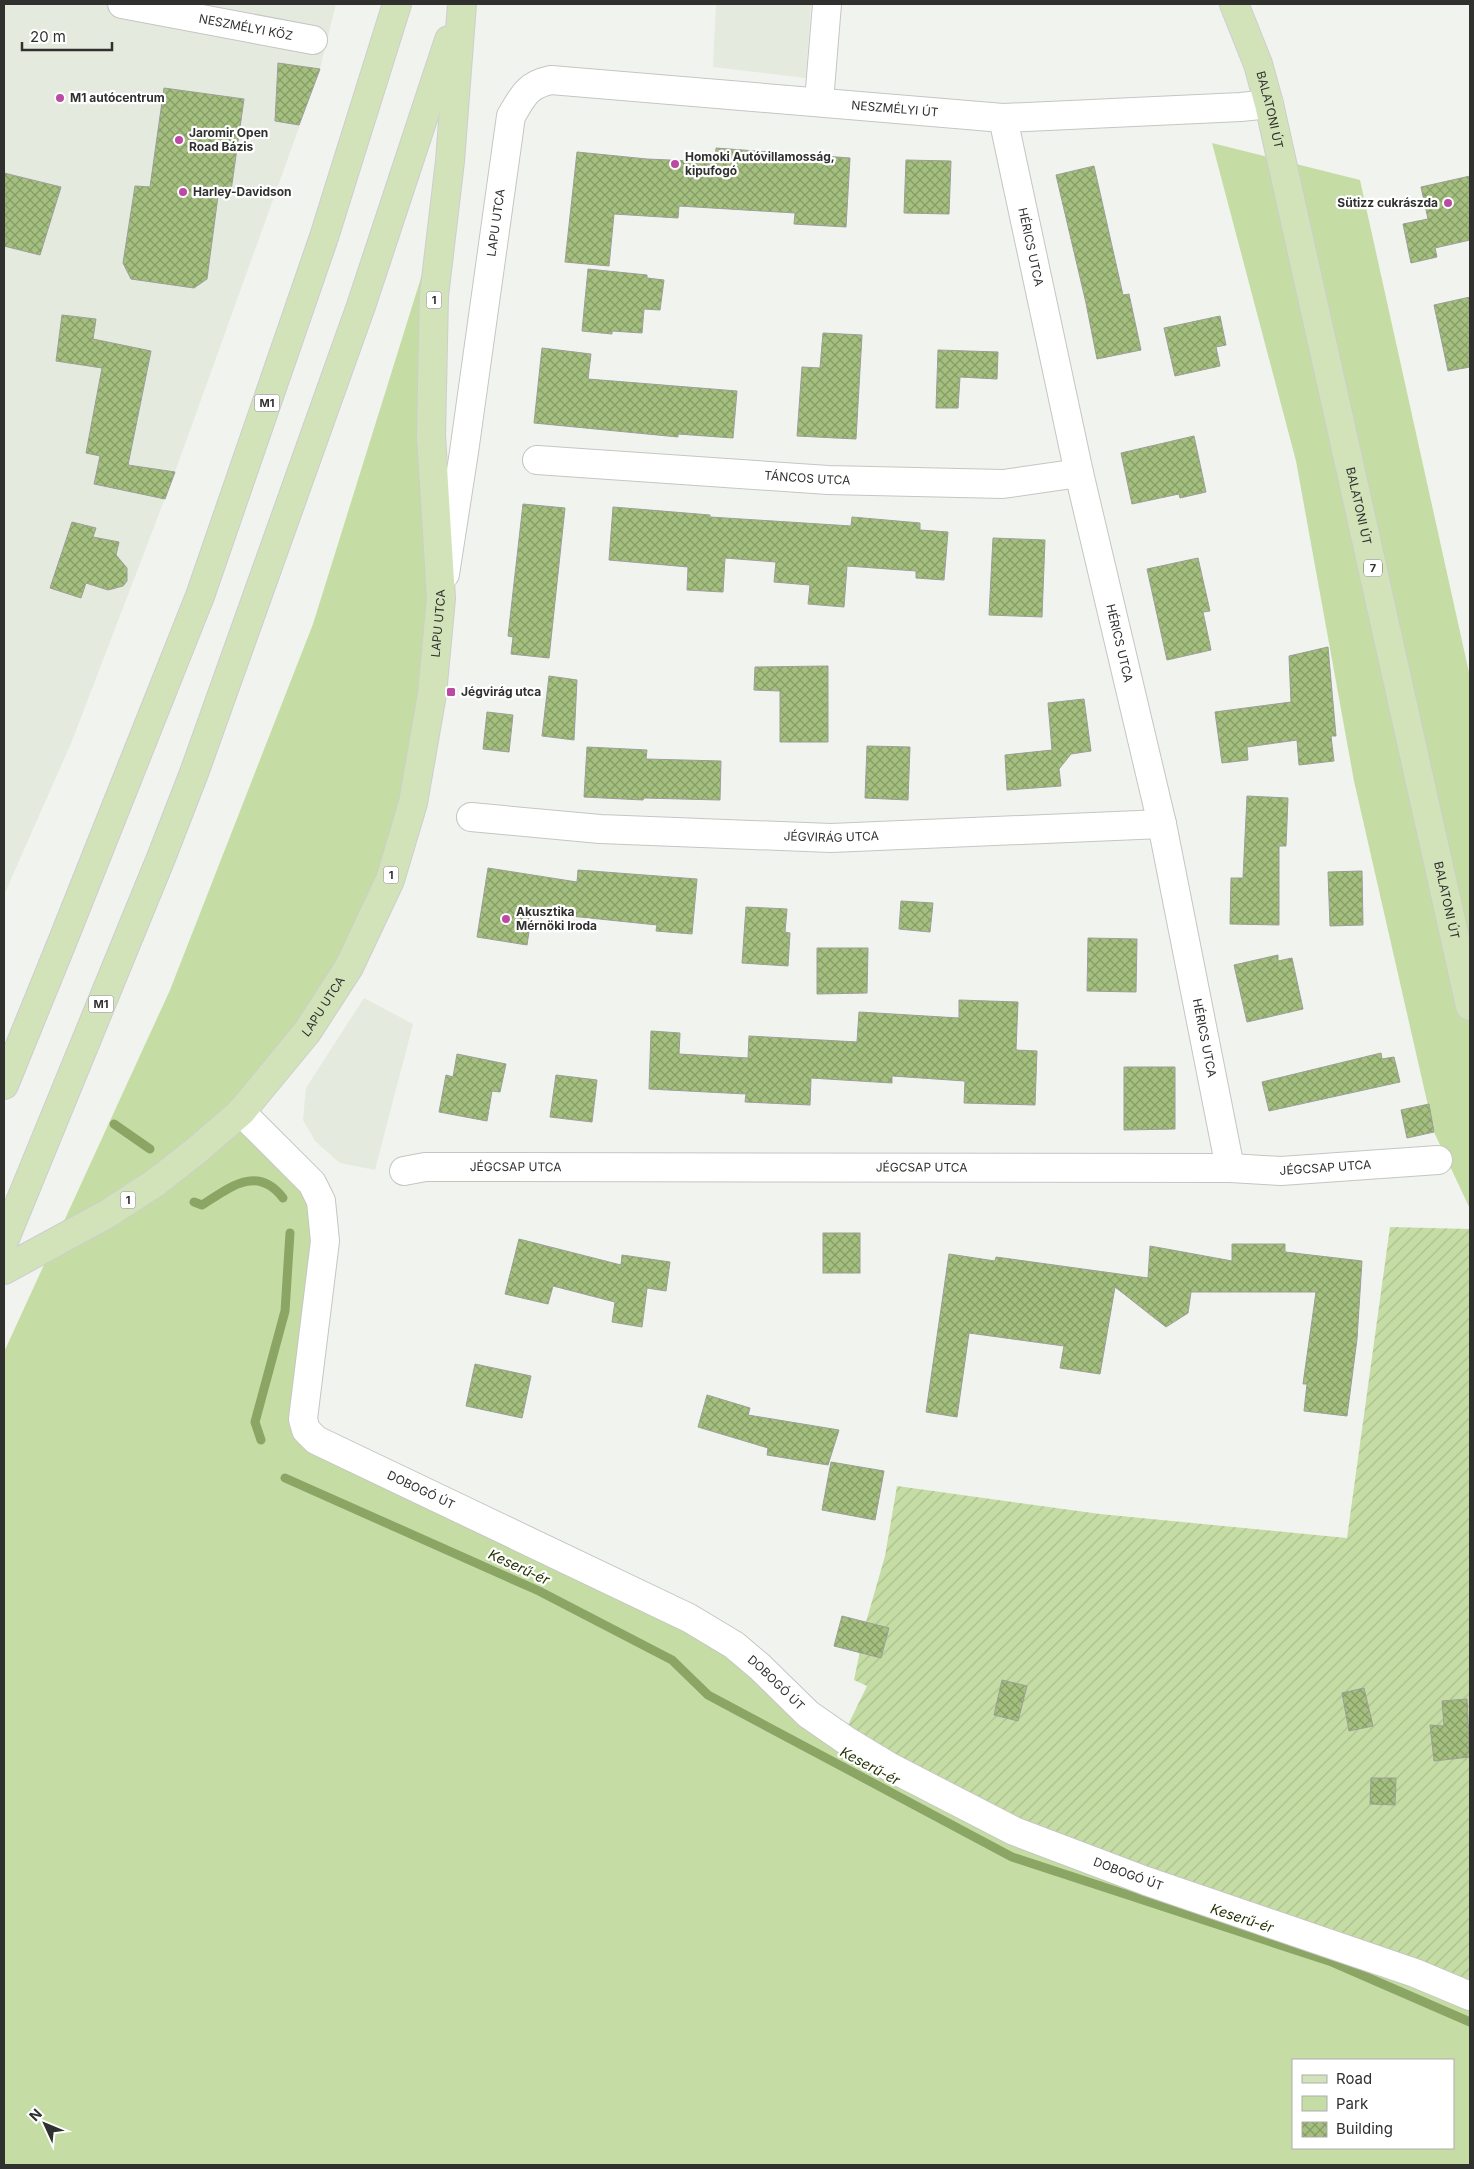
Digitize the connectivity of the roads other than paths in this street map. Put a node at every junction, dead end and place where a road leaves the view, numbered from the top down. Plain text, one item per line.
1 (122, 4) edge
2 (397, 4) edge
3 (461, 4) edge
4 (826, 4) edge
5 (1234, 4) edge
6 (1246, 4) edge
7 (312, 40) dead end
8 (1258, 64) junction
9 (524, 94) joint
10 (818, 101) junction
11 (1269, 104) junction
12 (1004, 118) junction
13 (537, 460) dead end
14 (1079, 473) junction
15 (441, 598) junction
16 (471, 817) dead end
17 (1162, 824) junction
18 (1470, 1006) edge
19 (4, 1084) edge
20 (241, 1112) junction
21 (1438, 1160) dead end
22 (1230, 1168) junction
23 (404, 1171) dead end
24 (5, 1237) edge
25 (4, 1270) edge
26 (1470, 1996) edge

1 - 7 street, NESZMÉLYI KÖZ
2 - 19 main road, M1
3 - 15 main road, 1
3 - 24 main road, M1
4 - 10 street
5 - 8 main road, 7
6 - 8 main road, 7
8 - 11 main road, BALATONI ÚT / 7
9 - 10 street, NESZMÉLYI ÚT
9 - 15 street, LAPU UTCA
10 - 12 street, NESZMÉLYI ÚT
11 - 12 street, NESZMÉLYI ÚT
11 - 18 main road, BALATONI ÚT / 7
12 - 14 street, HÉRICS UTCA
13 - 14 street, TÁNCOS UTCA
14 - 17 street, HÉRICS UTCA
15 - 20 main road, LAPU UTCA / 1
16 - 17 street, JÉGVIRÁG UTCA
17 - 22 street, HÉRICS UTCA
20 - 25 main road, 1
20 - 26 street, DOBOGÓ ÚT
21 - 22 street, JÉGCSAP UTCA
22 - 23 street, JÉGCSAP UTCA

